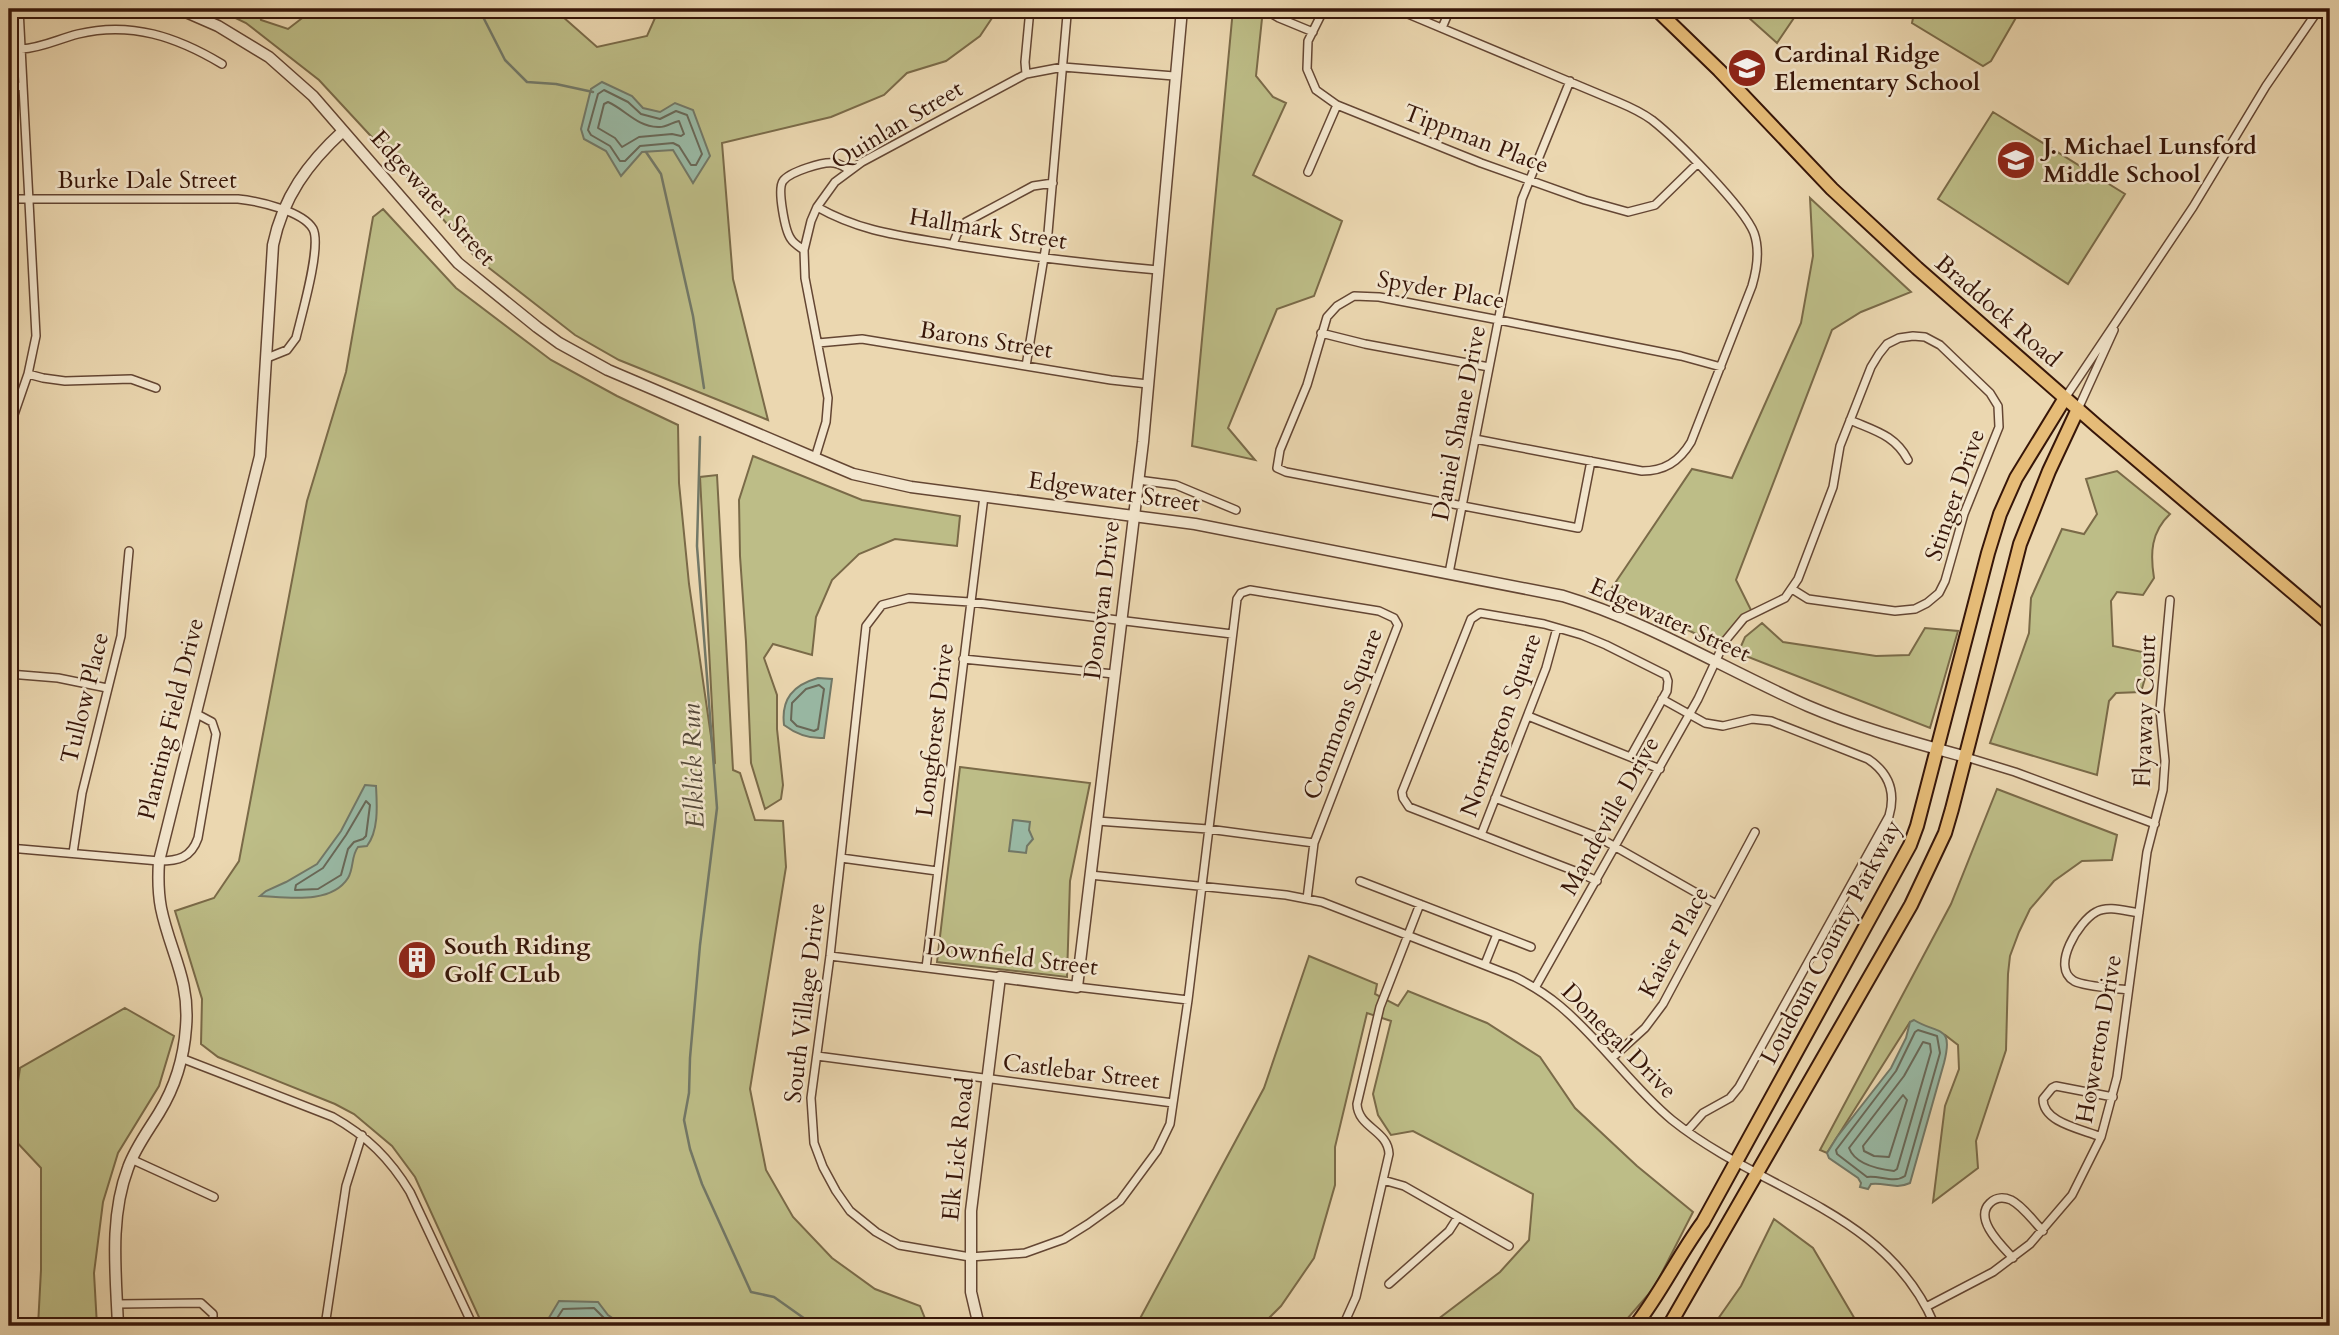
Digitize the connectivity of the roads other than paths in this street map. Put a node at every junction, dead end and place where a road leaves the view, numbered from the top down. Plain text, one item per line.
1 (19, 9) edge
2 (179, 9) edge
3 (1030, 9) edge
4 (1066, 9) edge
5 (1182, 9) edge
6 (1264, 9) edge
7 (1324, 9) edge
8 (1396, 9) edge
9 (1450, 9) edge
10 (1656, 9) edge
11 (2319, 9) edge
12 (1442, 28) junction
13 (1313, 32) junction
14 (21, 49) junction
15 (222, 64) dead end
16 (1063, 67) junction
17 (1026, 74) junction
18 (1174, 76) junction
19 (1570, 81) junction
20 (23, 86) junction
21 (9, 87) edge
22 (1337, 105) junction
23 (343, 131) junction
24 (1697, 164) junction
25 (849, 170) junction
26 (1308, 172) dead end
27 (1529, 180) junction
28 (1053, 183) junction
29 (9, 199) edge
30 (29, 199) junction
31 (817, 207) junction
32 (283, 211) junction
33 (953, 244) junction
34 (804, 250) junction
35 (1044, 259) junction
36 (1157, 270) junction
37 (2124, 308) junction
38 (1499, 320) junction
39 (1321, 333) junction
40 (818, 343) junction
41 (267, 358) junction
42 (1026, 366) junction
43 (1489, 367) junction
44 (1721, 367) junction
45 (28, 374) junction
46 (1147, 384) junction
47 (156, 388) dead end
48 (2065, 398) junction
49 (2078, 409) junction
50 (1850, 420) junction
51 (9, 429) edge
52 (1475, 439) junction
53 (814, 458) junction
54 (1908, 460) dead end
55 (1591, 461) junction
56 (1138, 480) junction
57 (984, 496) junction
58 (1462, 506) junction
59 (1236, 510) dead end
60 (1134, 515) junction
61 (129, 551) dead end
62 (1449, 573) junction
63 (1792, 589) junction
64 (2170, 600) dead end
65 (971, 602) junction
66 (1120, 620) junction
67 (2330, 624) edge
68 (1558, 628) junction
69 (1232, 634) junction
70 (964, 659) junction
71 (1717, 662) junction
72 (9, 674) edge
73 (1114, 674) junction
74 (107, 688) junction
75 (1662, 699) junction
76 (195, 713) junction
77 (1690, 715) junction
78 (1528, 716) junction
79 (1937, 749) junction
80 (1631, 756) junction
81 (1966, 757) junction
82 (1660, 769) junction
83 (1495, 798) junction
84 (1097, 821) junction
85 (2155, 824) junction
86 (1209, 829) junction
87 (1755, 832) dead end
88 (1481, 835) junction
89 (1314, 843) junction
90 (1616, 847) junction
91 (9, 848) edge
92 (73, 853) junction
93 (841, 858) junction
94 (159, 860) junction
95 (937, 871) junction
96 (1090, 875) junction
97 (1360, 881) dead end
98 (1597, 881) junction
99 (1202, 886) junction
100 (1307, 899) junction
101 (1420, 904) junction
102 (1716, 904) junction
103 (2139, 913) junction
104 (1497, 934) junction
105 (1409, 935) junction
106 (1531, 947) dead end
107 (830, 956) junction
108 (1485, 964) junction
109 (926, 968) junction
110 (1000, 977) junction
111 (1077, 987) junction
112 (1535, 988) junction
113 (2128, 990) junction
114 (1188, 1000) junction
115 (817, 1056) junction
116 (181, 1058) junction
117 (1612, 1058) junction
118 (987, 1079) junction
119 (2113, 1097) junction
120 (1173, 1103) junction
121 (1687, 1132) junction
122 (362, 1135) junction
123 (2102, 1137) junction
124 (131, 1159) junction
125 (1735, 1163) junction
126 (1757, 1175) junction
127 (1383, 1180) junction
128 (214, 1198) dead end
129 (1458, 1217) junction
130 (2043, 1231) junction
131 (1509, 1246) dead end
132 (970, 1257) junction
133 (2013, 1258) junction
134 (1389, 1284) dead end
135 (117, 1304) junction
136 (1926, 1307) junction
137 (472, 1324) edge
138 (118, 1326) edge
139 (213, 1326) edge
140 (325, 1326) edge
141 (460, 1326) edge
142 (979, 1326) edge
143 (1343, 1326) edge
144 (1636, 1326) edge
145 (1669, 1326) edge
146 (1935, 1326) edge

1 - 14 street
2 - 23 street, Edgewater Street
3 - 17 street
4 - 16 street
5 - 18 street, Donovan Drive
6 - 13 street
7 - 13 street, Tippman Place
8 - 12 street
9 - 12 street
10 - 48 main road, Braddock Road
11 - 37 street
12 - 19 street
13 - 22 street, Tippman Place
14 - 15 street
14 - 20 street
16 - 17 street, Quinlan Street
16 - 18 street, Quinlan Street
16 - 28 street
17 - 25 street, Quinlan Street
18 - 36 street, Donovan Drive
19 - 24 street
19 - 27 street, Daniel Shane Drive
20 - 21 street
20 - 30 street
22 - 26 street
22 - 27 street, Tippman Place
23 - 32 street, Planting Field Drive
23 - 53 street, Edgewater Street
24 - 27 street, Tippman Place
24 - 44 street
25 - 31 street, Quinlan Street
25 - 34 street
27 - 38 street, Daniel Shane Drive
28 - 33 street
28 - 35 street
29 - 30 street, Burke Dale Street
30 - 32 street, Burke Dale Street
30 - 45 street
31 - 33 street, Hallmark Street
31 - 34 street, Quinlan Street
32 - 41 street, Planting Field Drive
32 - 41 street, Burke Dale Street
33 - 35 street, Hallmark Street
34 - 40 street, Quinlan Street
35 - 36 street, Hallmark Street
35 - 42 street
36 - 46 street, Donovan Drive
37 - 48 street
37 - 49 street
38 - 39 street, Spyder Place
38 - 43 street, Daniel Shane Drive
38 - 44 street, Spyder Place
39 - 43 street
39 - 58 street, Spyder Place
40 - 42 street, Barons Street
40 - 53 street, Quinlan Street
41 - 76 street, Planting Field Drive
42 - 46 street, Barons Street
43 - 52 street, Daniel Shane Drive
44 - 55 street
45 - 47 street
45 - 51 street
46 - 56 street, Donovan Drive
48 - 49 main road, Braddock Road
48 - 79 main road, Loudoun County Parkway
49 - 67 main road, Braddock Road
49 - 81 main road, Loudoun County Parkway
50 - 54 street
50 - 63 street, Stinger Drive
50 - 63 street, Stinger Drive
52 - 55 street
52 - 58 street, Daniel Shane Drive
53 - 57 street, Edgewater Street
55 - 58 street
56 - 59 street
56 - 60 street, Donovan Drive
57 - 60 street, Edgewater Street
57 - 65 street, Longforest Drive
58 - 62 street, Daniel Shane Drive
60 - 62 street, Edgewater Street
60 - 66 street, Donovan Drive
61 - 74 street, Tullow Place
62 - 71 street, Edgewater Street
63 - 71 street
64 - 85 street, Flyaway Court
65 - 66 street, South Village Drive
65 - 70 street, Longforest Drive
65 - 93 street, South Village Drive
66 - 69 street, South Village Drive
66 - 73 street, Donovan Drive
68 - 75 street
68 - 78 street, Norrington Square
68 - 88 street
69 - 86 street, Commons Square
69 - 89 street, Commons Square
70 - 73 street
70 - 95 street, Longforest Drive
71 - 77 street, Mandeville Drive
71 - 79 street, Edgewater Street
72 - 74 street
73 - 84 street, Donovan Drive
74 - 92 street, Tullow Place
75 - 77 street
75 - 80 street
76 - 94 street, Planting Field Drive
76 - 94 street
77 - 82 street, Mandeville Drive
77 - 121 street
78 - 80 street
78 - 83 street, Norrington Square
79 - 81 street, Edgewater Street
79 - 125 main road, Loudoun County Parkway
80 - 82 street
81 - 85 street, Edgewater Street
81 - 126 main road, Loudoun County Parkway
82 - 90 street, Mandeville Drive
83 - 88 street, Norrington Square
83 - 90 street
84 - 86 street
84 - 96 street, Donovan Drive
85 - 103 street, Howerton Drive
86 - 89 street
86 - 99 street, Commons Square
87 - 102 street, Kaiser Place
88 - 98 street
89 - 100 street, Commons Square
90 - 98 street, Mandeville Drive
90 - 102 street
91 - 92 street
92 - 94 street
93 - 95 street
93 - 107 street, South Village Drive
94 - 116 street, Planting Field Drive
95 - 109 street, Longforest Drive
96 - 99 street, Donegal Drive
96 - 111 street, Donovan Drive
97 - 101 street
98 - 112 street, Mandeville Drive
99 - 100 street, Donegal Drive
99 - 114 street, South Village Drive
100 - 105 street, Donegal Drive
101 - 104 street
101 - 105 street
102 - 117 street, Kaiser Place
103 - 113 street, Howerton Drive
103 - 113 street
104 - 106 street
104 - 108 street
105 - 108 street, Donegal Drive
105 - 127 street
107 - 109 street, Downfield Street
107 - 115 street, South Village Drive
108 - 112 street, Donegal Drive
109 - 110 street, Downfield Street
110 - 111 street, Downfield Street
110 - 118 street, Elk Lick Road
111 - 114 street, Downfield Street
112 - 117 street, Donegal Drive
113 - 119 street, Howerton Drive
114 - 120 street, South Village Drive
115 - 118 street, Castlebar Street
115 - 132 street, South Village Drive
116 - 122 street
116 - 124 street, Planting Field Drive
117 - 121 street, Donegal Drive
118 - 120 street, Castlebar Street
118 - 132 street, Elk Lick Road
119 - 123 street, Howerton Drive
119 - 123 street
120 - 132 street, South Village Drive
121 - 125 street, Donegal Drive
122 - 137 street
122 - 140 street
123 - 130 street, Howerton Drive
124 - 128 street
124 - 135 street, Planting Field Drive
125 - 126 street, Donegal Drive
125 - 144 main road, Loudoun County Parkway
126 - 136 street, Donegal Drive
126 - 145 main road, Loudoun County Parkway
127 - 129 street
127 - 143 street
129 - 131 street
129 - 134 street
130 - 133 street, Howerton Drive
130 - 133 street
132 - 142 street, Elk Lick Road
133 - 136 street, Howerton Drive
135 - 138 street, Planting Field Drive
135 - 139 street
136 - 146 street, Donegal Drive
137 - 141 street

